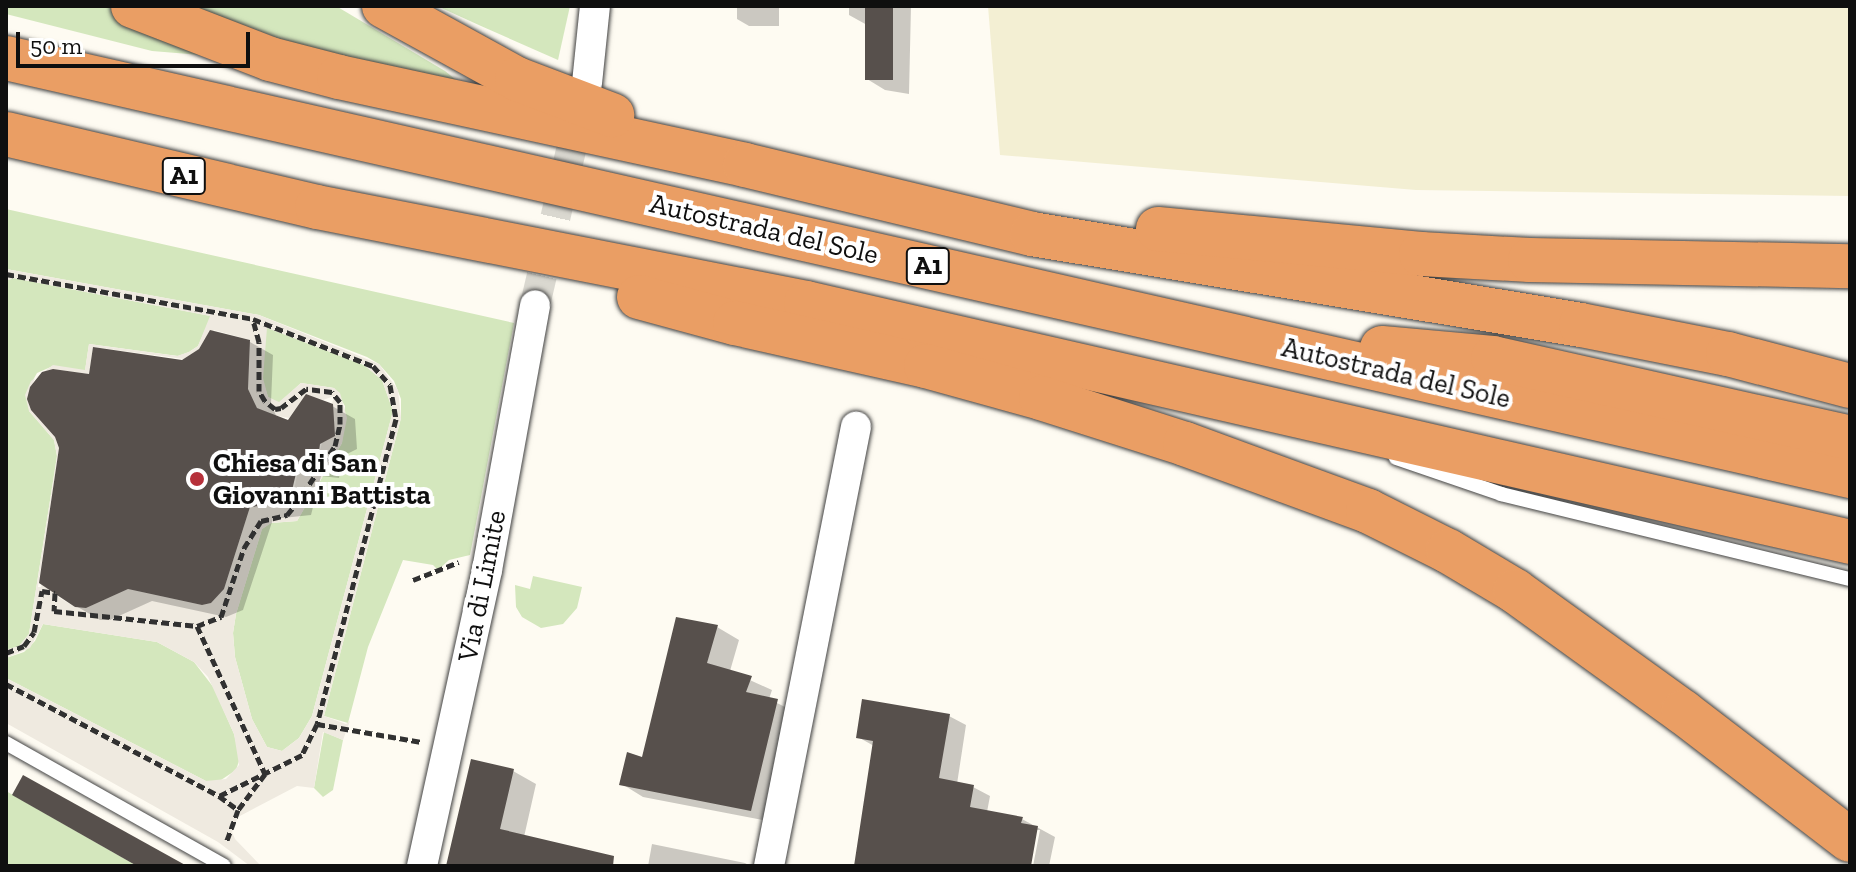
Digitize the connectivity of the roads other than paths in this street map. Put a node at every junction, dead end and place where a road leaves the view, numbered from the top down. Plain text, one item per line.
1 (133, 6) edge
2 (384, 6) edge
3 (595, 6) edge
4 (6, 58) edge
5 (587, 83) tunnel mouth
6 (6, 136) edge
7 (745, 165) junction
8 (317, 207) junction
9 (940, 209) junction
10 (1850, 266) edge
11 (535, 305) tunnel mouth
12 (1251, 340) junction
13 (1850, 386) edge
14 (1305, 416) junction
15 (856, 427) dead end
16 (1850, 438) edge
17 (1850, 476) edge
18 (1850, 542) edge
19 (1850, 579) edge
20 (6, 743) edge
21 (1850, 840) edge
22 (221, 864) edge
23 (422, 866) edge
24 (769, 866) edge

1 - 7 highway
2 - 7 highway
3 - 5 street
4 - 12 highway, Autostrada del Sole / A1
6 - 8 highway, A1
7 - 9 highway
8 - 14 highway, A1
8 - 21 highway
9 - 10 highway
9 - 13 highway
11 - 23 street, Via di Limite
12 - 16 highway
12 - 17 highway, Autostrada del Sole / A1
14 - 18 highway, A1
14 - 19 lane
15 - 24 street
20 - 22 lane

